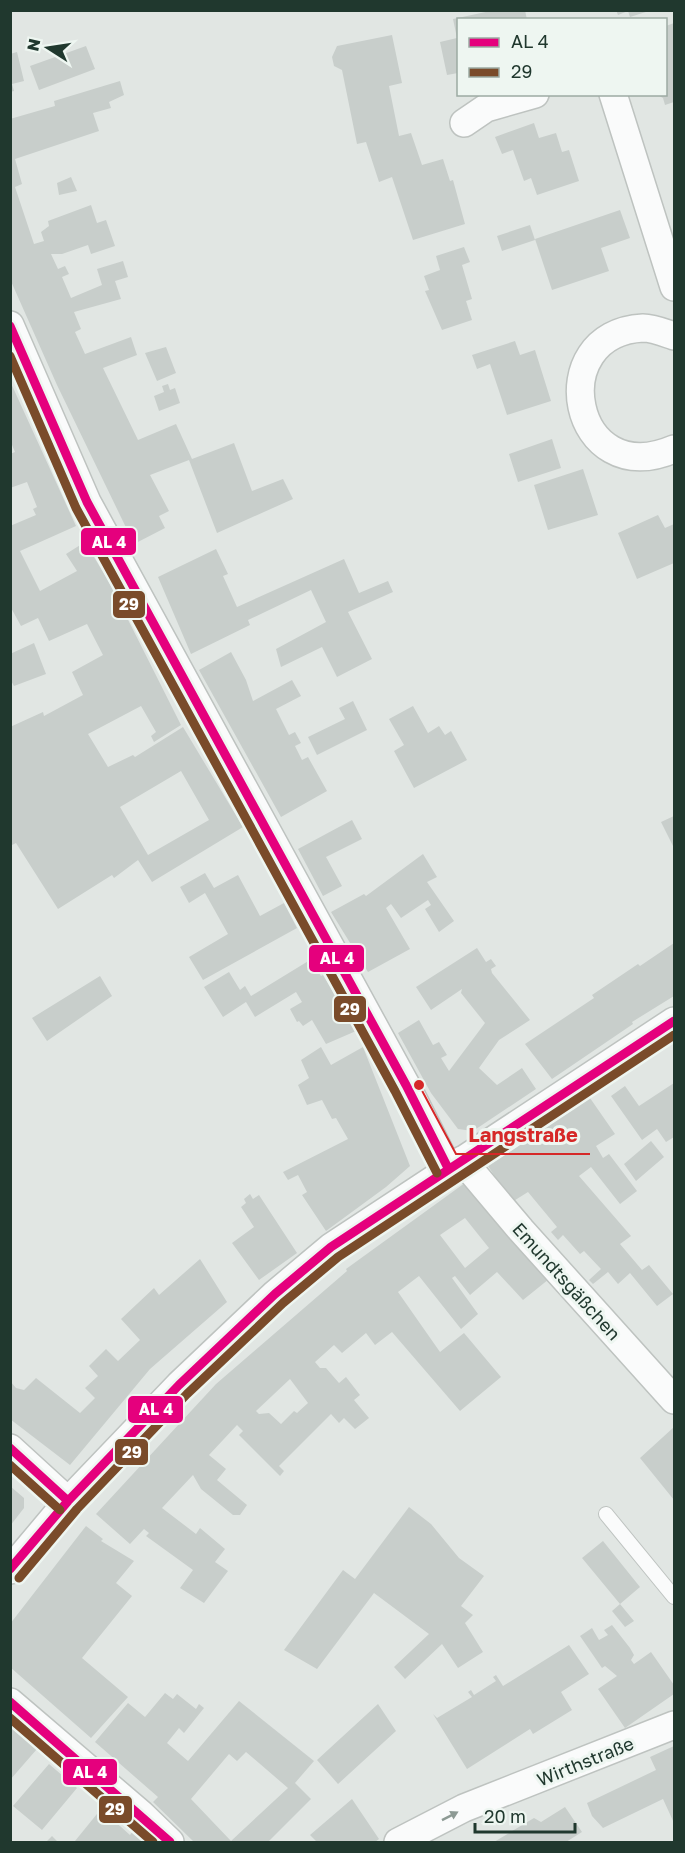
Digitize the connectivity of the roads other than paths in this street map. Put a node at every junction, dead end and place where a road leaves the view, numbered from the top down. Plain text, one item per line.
1 (528, 96) edge
2 (614, 96) edge
3 (464, 123) dead end
4 (675, 287) edge
5 (10, 326) edge
6 (674, 335) edge
7 (675, 449) edge
8 (675, 1021) edge
9 (455, 1164) junction
10 (675, 1401) edge
11 (10, 1448) edge
12 (68, 1501) junction
13 (606, 1514) dead end
14 (10, 1570) edge
15 (675, 1596) edge
16 (10, 1702) edge
17 (675, 1725) edge
18 (170, 1842) edge
19 (398, 1842) edge

1 - 3 street
2 - 4 street
5 - 9 street, Emundtsgäßchen
6 - 7 street
8 - 9 street
9 - 10 street, Emundtsgäßchen
9 - 12 street
11 - 12 street
12 - 14 street
13 - 15 lane
16 - 18 street
19 -> 17 street, Wirthstraße

